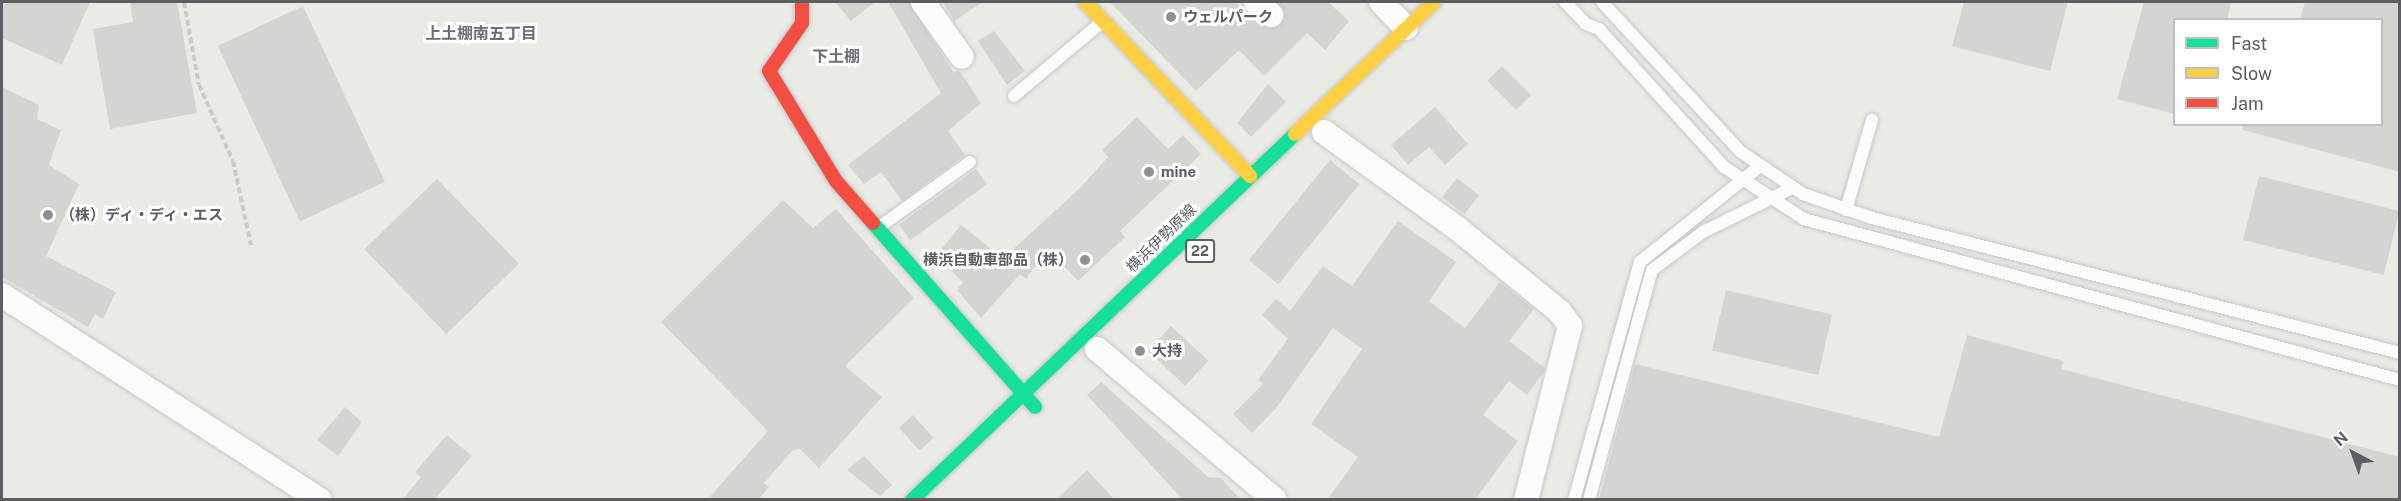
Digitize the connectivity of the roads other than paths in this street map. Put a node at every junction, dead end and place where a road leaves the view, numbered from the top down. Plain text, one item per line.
1 (802, 2) edge
2 (923, 2) edge
3 (1085, 2) edge
4 (1380, 2) edge
5 (1434, 2) edge
6 (1565, 2) edge
7 (1602, 2) edge
8 (1103, 21) junction
9 (1406, 28) junction
10 (962, 57) dead end
11 (1014, 96) dead end
12 (1872, 120) dead end
13 (1324, 132) dead end
14 (970, 162) dead end
15 (1760, 166) junction
16 (1250, 176) junction
17 (1743, 183) junction
18 (1792, 188) junction
19 (1767, 200) junction
20 (1846, 210) junction
21 (877, 228) junction
22 (2, 295) edge
23 (1096, 350) dead end
24 (2400, 353) edge
25 (2400, 380) edge
26 (1023, 394) junction
27 (1049, 394) dead end
28 (320, 500) edge
29 (912, 500) edge
30 (1275, 500) edge
31 (1526, 500) edge
32 (1575, 500) edge
33 (1589, 500) edge

1 - 21 street
2 - 10 street
3 - 8 street
4 - 9 street
5 - 9 street, 横浜伊勢原線 / 22
6 - 17 lane
7 - 15 lane
8 - 11 lane
8 - 16 street
9 - 16 street, 横浜伊勢原線 / 22
12 - 20 lane
13 - 31 street
14 - 21 lane
15 - 17 lane
15 - 18 lane
16 - 26 street, 横浜伊勢原線 / 22
17 - 19 lane
17 - 32 lane
18 - 19 lane
18 - 20 lane
19 - 25 lane
19 - 33 lane
20 - 24 lane
21 - 26 street
22 - 28 street
23 - 30 street
26 - 27 street
26 - 29 street, 横浜伊勢原線 / 22

